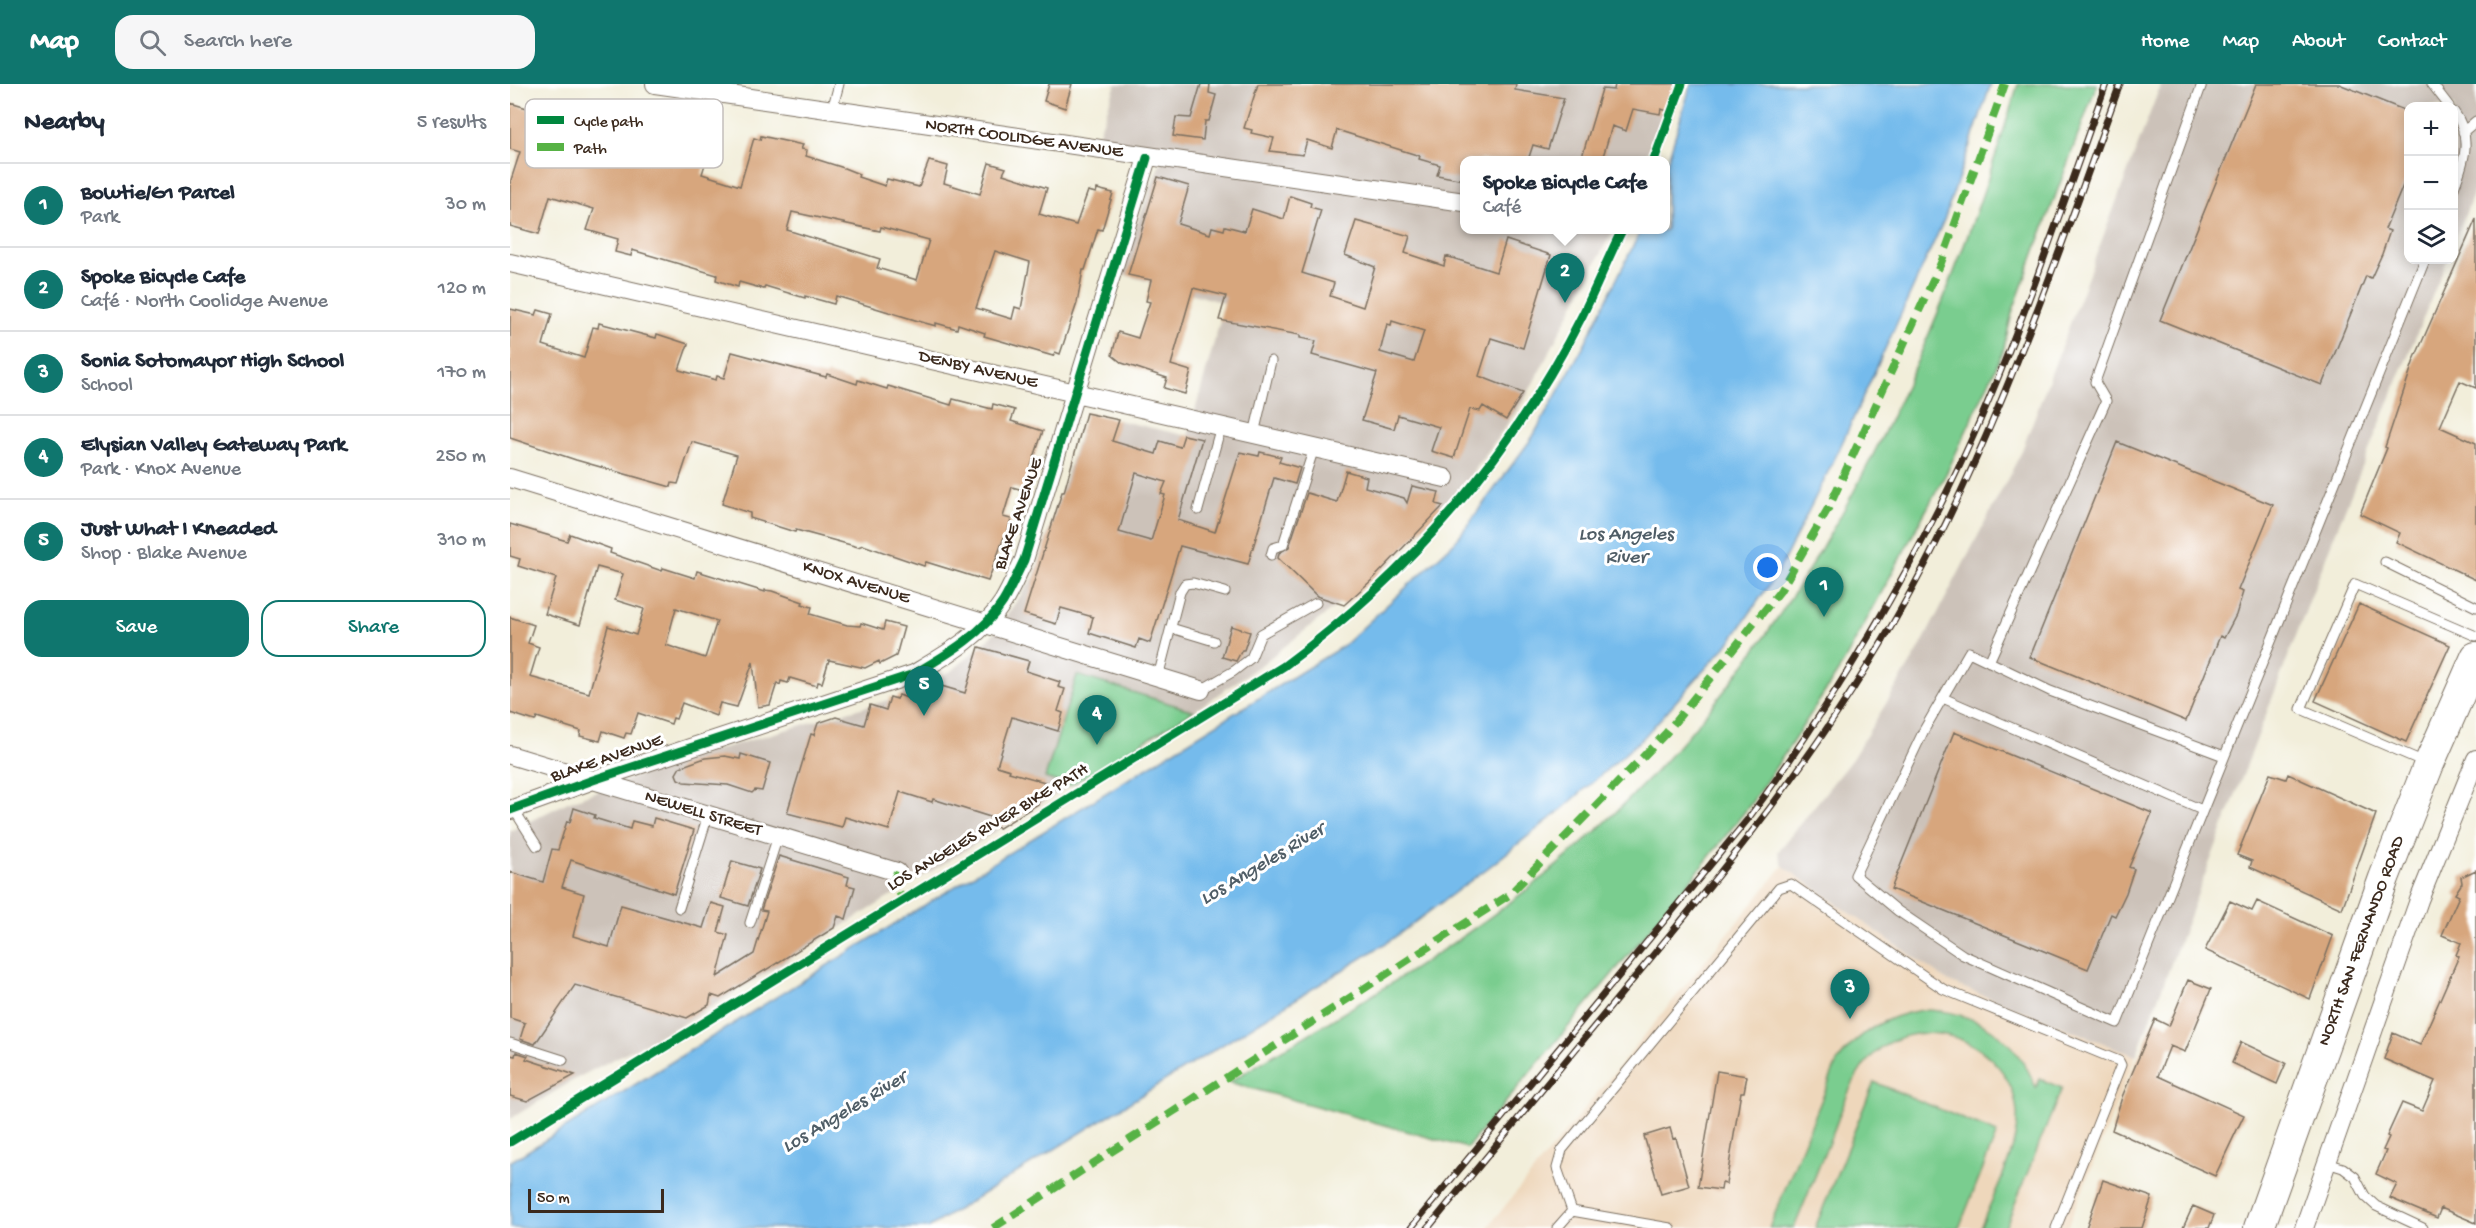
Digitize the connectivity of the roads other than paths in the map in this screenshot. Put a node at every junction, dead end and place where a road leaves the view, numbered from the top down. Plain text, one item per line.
1 (655, 84) edge
2 (838, 84) edge
3 (2202, 84) edge
4 (2432, 84) edge
5 (2446, 102) edge
6 (832, 110) junction
7 (2458, 121) edge
8 (2476, 121) edge
9 (2463, 132) junction
10 (1147, 158) junction
11 (2458, 178) edge
12 (1460, 201) edge
13 (510, 263) edge
14 (2423, 264) edge
15 (1271, 361) dead end
16 (1076, 393) junction
17 (1221, 426) junction
18 (1254, 434) junction
19 (1314, 448) junction
20 (510, 478) edge
21 (1445, 478) dead end
22 (1198, 510) dead end
23 (1271, 555) dead end
24 (2385, 562) dead end
25 (1225, 592) dead end
26 (1316, 603) dead end
27 (2476, 607) edge
28 (984, 622) junction
29 (1172, 628) junction
30 (2476, 636) edge
31 (1214, 641) dead end
32 (2476, 657) edge
33 (1989, 662) junction
34 (1158, 677) junction
35 (1201, 690) joint
36 (1943, 698) junction
37 (510, 755) edge
38 (2224, 756) junction
39 (2476, 759) edge
40 (2429, 764) junction
41 (593, 780) junction
42 (512, 809) edge
43 (2202, 810) junction
44 (708, 815) junction
45 (778, 836) junction
46 (537, 846) dead end
47 (897, 872) dead end
48 (679, 908) dead end
49 (750, 923) dead end
50 (510, 1044) edge
51 (563, 1060) dead end
52 (2327, 1163) junction
53 (1572, 1211) junction
54 (1557, 1228) edge
55 (1670, 1228) edge
56 (2056, 1228) edge
57 (2259, 1228) edge
58 (2304, 1228) edge
59 (2423, 1228) edge

1 - 6 street, NORTH COOLIDGE AVENUE
2 - 6 lane
3 - 33 lane
4 - 5 lane
6 - 10 street, NORTH COOLIDGE AVENUE
7 - 9 lane
8 - 9 lane
9 - 11 lane
10 - 12 street, NORTH COOLIDGE AVENUE
10 - 16 street, BLAKE AVENUE
13 - 16 street, DENBY AVENUE
14 - 38 lane
15 - 18 lane
16 - 17 street, DENBY AVENUE
16 - 28 street, BLAKE AVENUE
17 - 18 street, DENBY AVENUE
17 - 22 lane
18 - 19 street, DENBY AVENUE
19 - 21 street, DENBY AVENUE
19 - 23 lane
20 - 28 street, KNOX AVENUE
24 - 27 lane
25 - 29 lane
26 - 35 lane
28 - 34 street, KNOX AVENUE
28 - 41 street, BLAKE AVENUE
29 - 31 lane
29 - 34 lane
30 - 40 lane
32 - 40 main road, NORTH SAN FERNANDO ROAD
33 - 36 lane
33 - 38 lane
34 - 35 street, KNOX AVENUE
36 - 43 lane
36 - 43 lane
37 - 41 street, NEWELL STREET
38 - 43 lane
39 - 52 street
40 - 57 main road, NORTH SAN FERNANDO ROAD
41 - 42 street, BLAKE AVENUE
41 - 44 street, NEWELL STREET
42 - 46 lane
44 - 45 street, NEWELL STREET
44 - 48 lane
45 - 47 street, NEWELL STREET
45 - 49 lane
50 - 51 lane
52 - 58 street
52 - 59 lane
53 - 54 lane
53 - 55 lane
53 - 56 lane

